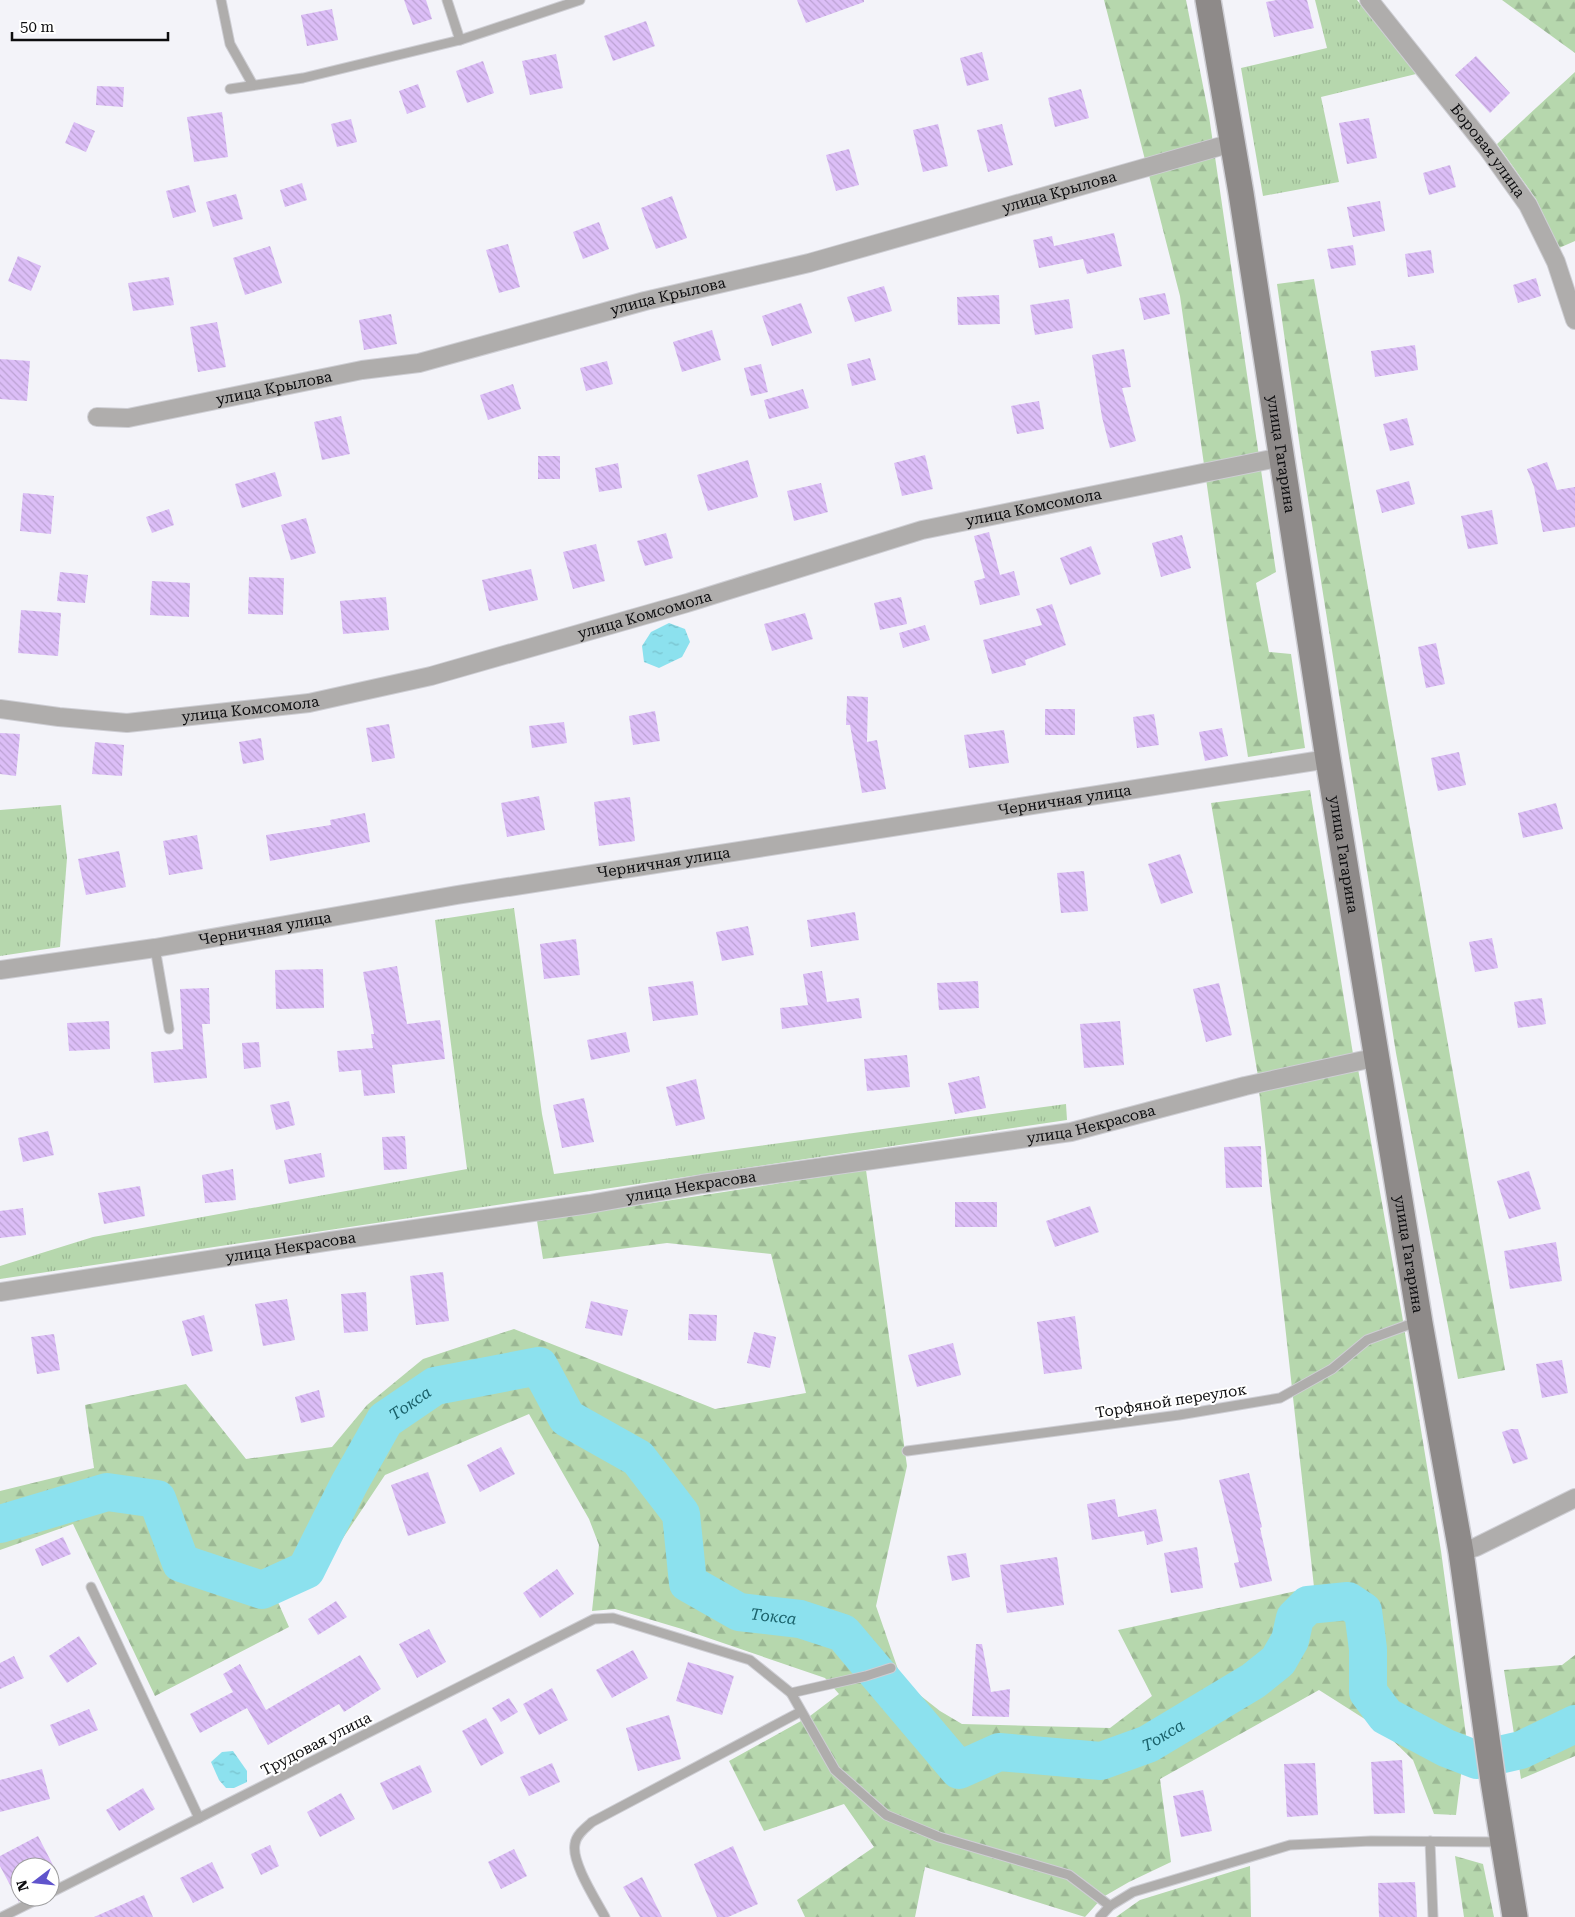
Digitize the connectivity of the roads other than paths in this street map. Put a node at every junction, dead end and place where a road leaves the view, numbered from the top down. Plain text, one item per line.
1 (221, 0) edge
2 (447, 0) edge
3 (580, 0) edge
4 (1208, 0) edge
5 (1369, 0) edge
6 (460, 40) junction
7 (253, 85) junction
8 (230, 89) dead end
9 (1232, 142) junction
10 (1575, 320) edge
11 (97, 417) dead end
12 (1282, 457) junction
13 (0, 708) edge
14 (1328, 759) junction
15 (155, 948) junction
16 (0, 970) edge
17 (169, 1029) dead end
18 (1378, 1057) junction
19 (0, 1292) edge
20 (1420, 1323) junction
21 (907, 1451) dead end
22 (1575, 1498) edge
23 (1461, 1552) junction
24 (91, 1587) dead end
25 (891, 1668) dead end
26 (791, 1693) junction
27 (800, 1712) junction
28 (199, 1818) junction
29 (1430, 1841) junction
30 (1502, 1842) junction
31 (60, 1888) edge
32 (1110, 1906) junction
33 (22, 1907) edge
34 (2, 1917) edge
35 (605, 1917) edge
36 (1100, 1917) edge
37 (1433, 1917) edge
38 (1515, 1917) edge

1 - 7 lane
2 - 6 lane
3 - 6 lane
4 - 9 main road, улица Гагарина
5 - 10 street, Боровая улица
6 - 7 lane
7 - 8 lane
9 - 11 street, улица Крылова
9 - 12 main road, улица Гагарина
12 - 13 street, улица Комсомола
12 - 14 main road, улица Гагарина
14 - 15 street, Черничная улица
14 - 18 main road, улица Гагарина
15 - 16 street, Черничная улица
15 - 17 lane
18 - 19 street, улица Некрасова
18 - 20 main road, улица Гагарина
20 - 21 lane, Торфяной переулок
20 - 23 main road, улица Гагарина
22 - 23 street
23 - 30 main road, улица Гагарина
24 - 28 lane
25 - 26 lane
26 - 27 lane
26 - 28 lane, Трудовая улица
27 - 32 lane
27 - 35 lane
28 - 31 lane, Трудовая улица
29 - 30 lane
29 - 32 lane
29 - 37 lane
30 - 38 main road, улица Гагарина
32 - 36 lane
33 - 34 lane

